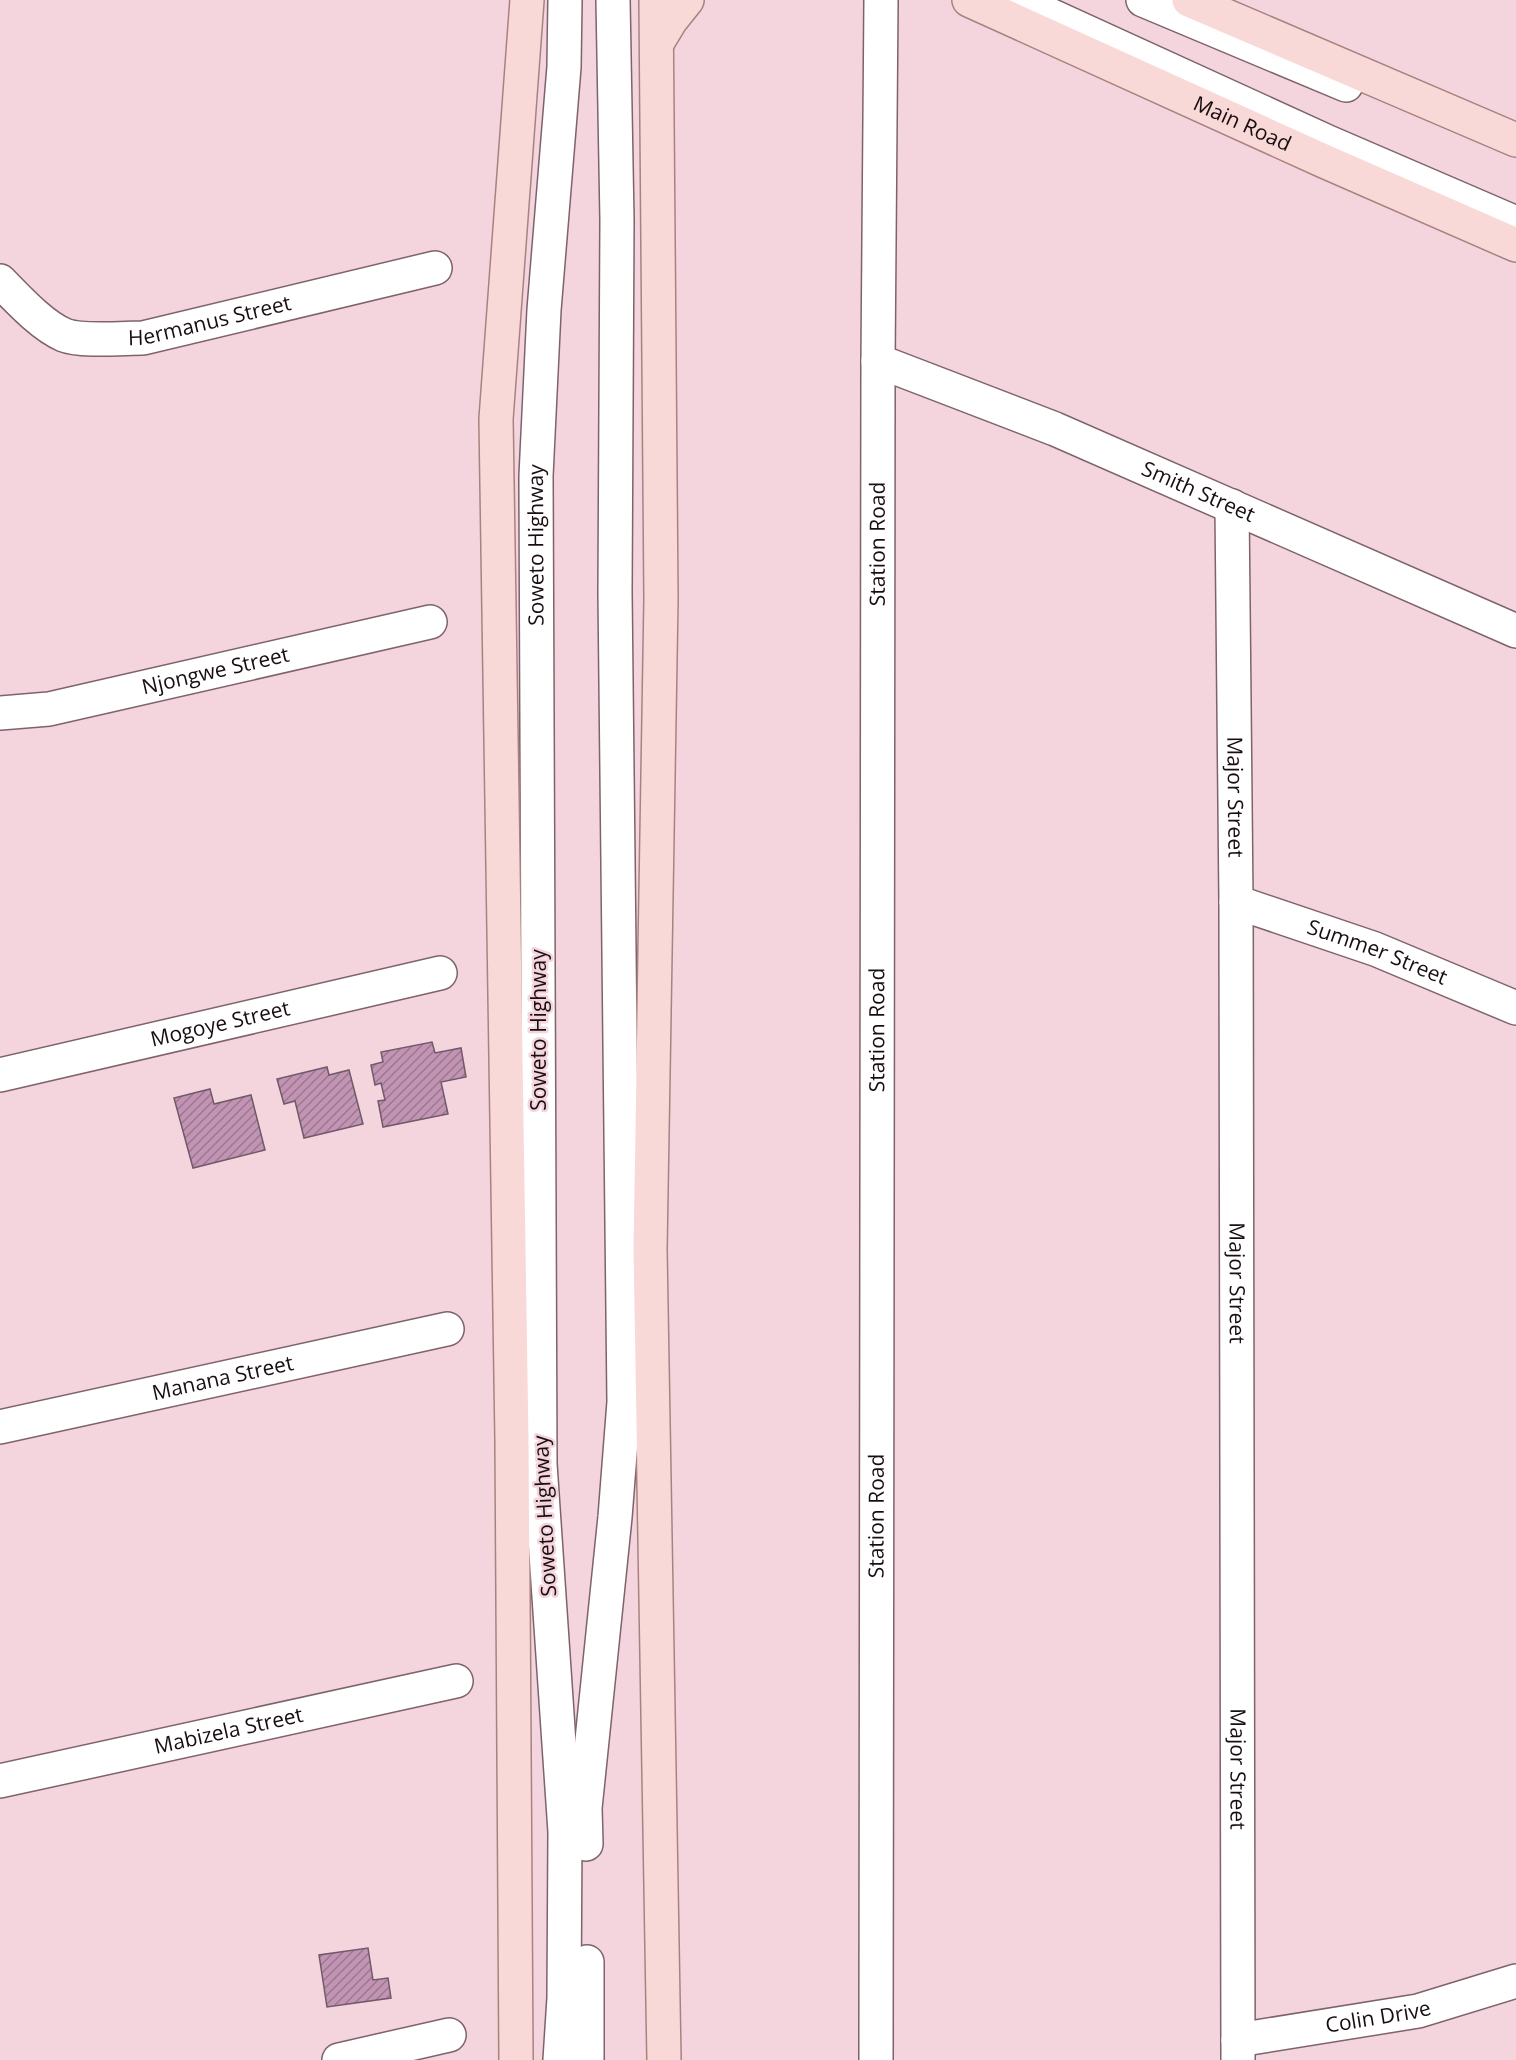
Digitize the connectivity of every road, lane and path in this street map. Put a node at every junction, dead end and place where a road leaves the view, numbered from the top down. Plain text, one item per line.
1 (527, 0) edge
2 (565, 0) edge
3 (613, 0) edge
4 (656, 0) edge
5 (687, 0) edge
6 (881, 0) edge
7 (969, 0) edge
8 (1017, 0) edge
9 (1143, 0) edge
10 (1189, 0) edge
11 (657, 43) junction
12 (1516, 140) edge
13 (1516, 156) edge
14 (1516, 223) edge
15 (1516, 245) edge
16 (435, 268) dead end
17 (0, 281) edge
18 (878, 361) junction
19 (1232, 506) junction
20 (430, 622) dead end
21 (1516, 631) edge
22 (0, 712) edge
23 (1236, 902) junction
24 (440, 973) dead end
25 (1516, 1008) edge
26 (0, 1075) edge
27 (447, 1329) dead end
28 (0, 1427) edge
29 (456, 1681) dead end
30 (0, 1781) edge
31 (1516, 1981) edge
32 (449, 2035) dead end
33 (1238, 2050) edge
34 (339, 2060) edge
35 (516, 2060) edge
36 (560, 2060) edge
37 (587, 2060) edge
38 (664, 2060) edge
39 (876, 2060) edge

1 - 35 main road, Soweto Highway
2 - 36 street, Soweto Highway
3 - 37 street
4 - 11 main road
5 - 11 main road
6 - 18 street, Station Road
7 - 15 main road, Main Road
8 - 14 street, Main Road
9 - 13 street
10 - 12 main road
11 - 38 main road
16 - 17 street, Hermanus Street
18 - 19 street, Smith Street
18 - 39 street, Station Road
19 - 21 street, Smith Street
19 - 23 street, Major Street
20 - 22 street, Njongwe Street
23 - 25 street, Summer Street
23 - 33 street, Major Street
24 - 26 street, Mogoye Street
27 - 28 street, Manana Street
29 - 30 street, Mabizela Street
31 - 33 street, Colin Drive
32 - 34 street

